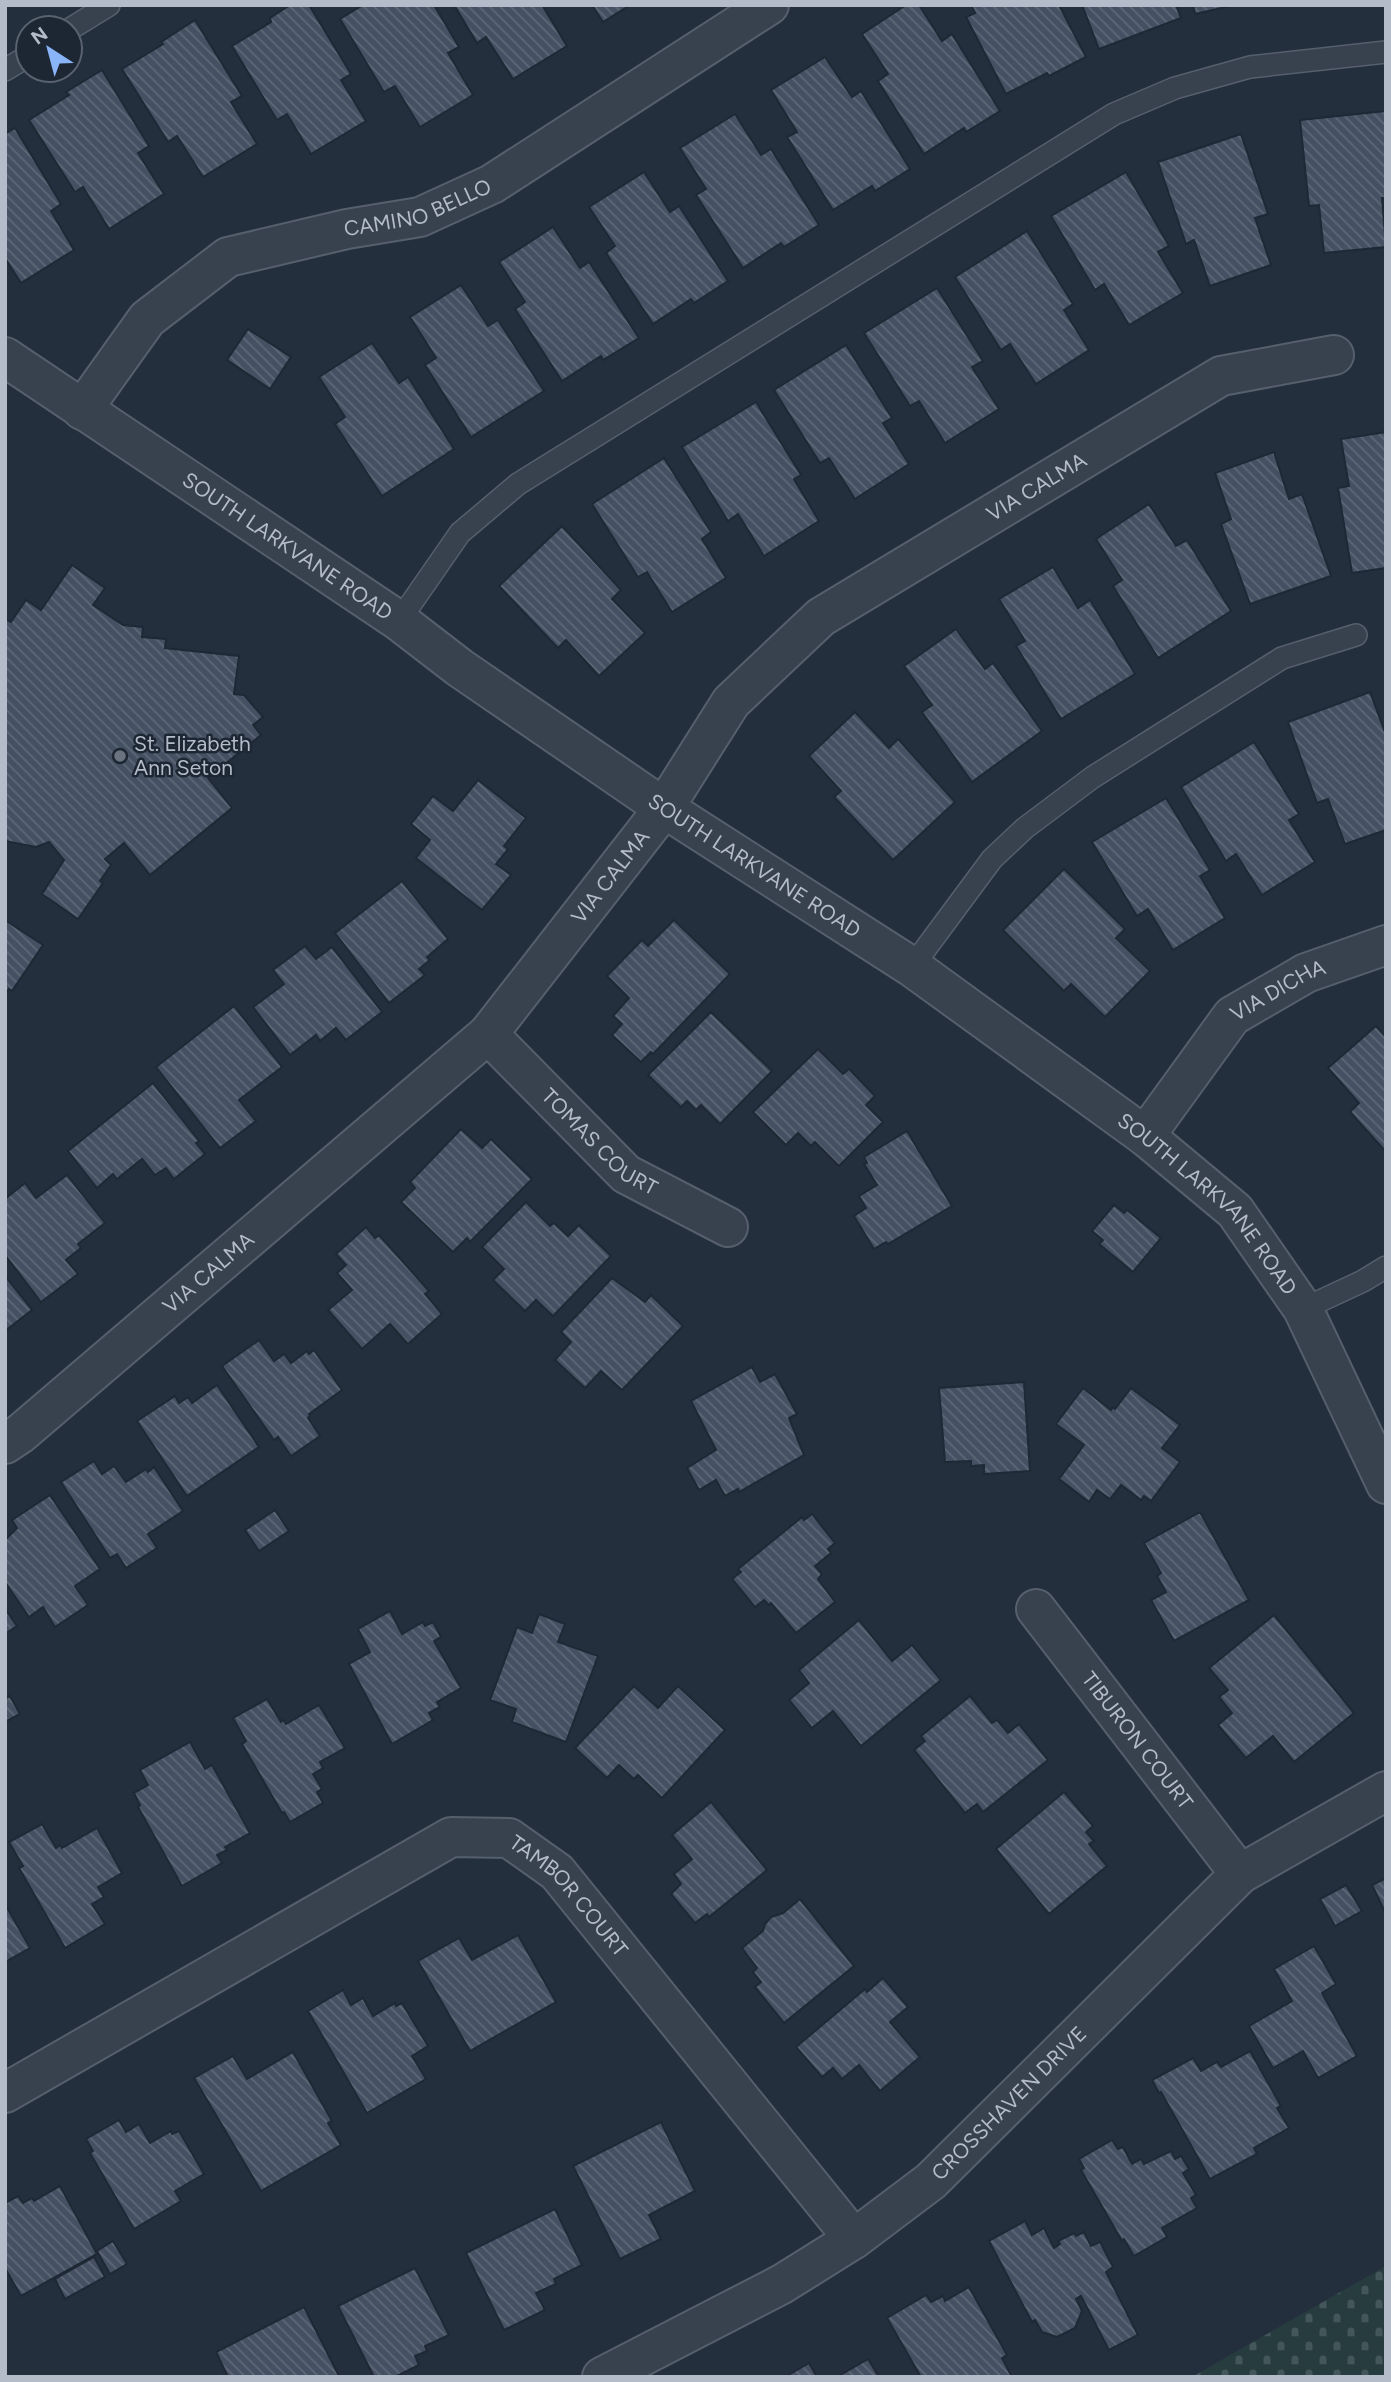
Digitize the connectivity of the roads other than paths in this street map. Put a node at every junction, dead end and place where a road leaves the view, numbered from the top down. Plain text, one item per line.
1 (109, 5) edge
2 (769, 5) edge
3 (84, 21) edge
4 (1386, 52) edge
5 (1334, 355) dead end
6 (5, 358) edge
7 (82, 410) junction
8 (399, 621) junction
9 (1356, 635) dead end
10 (664, 807) junction
11 (1386, 945) edge
12 (912, 967) junction
13 (488, 1034) junction
14 (1145, 1136) junction
15 (729, 1227) dead end
16 (1386, 1268) edge
17 (1303, 1309) junction
18 (5, 1444) edge
19 (1386, 1485) edge
20 (1036, 1609) dead end
21 (1386, 1791) edge
22 (1240, 1874) junction
23 (5, 2093) edge
24 (854, 2239) junction
25 (602, 2377) edge

1 - 3 lane
2 - 7 street, CAMINO BELLO
4 - 8 lane
5 - 10 street, VIA CALMA
6 - 7 street, SOUTH LARKVANE ROAD
7 - 8 street, SOUTH LARKVANE ROAD
8 - 10 street, SOUTH LARKVANE ROAD
9 - 12 lane
10 - 12 street, SOUTH LARKVANE ROAD
10 - 13 street, VIA CALMA
11 - 14 street, VIA DICHA
12 - 14 street, SOUTH LARKVANE ROAD
13 - 15 street, TOMAS COURT
13 - 18 street, VIA CALMA
14 - 17 street, SOUTH LARKVANE ROAD
16 - 17 lane
17 - 19 street, SOUTH LARKVANE ROAD
20 - 22 street, TIBURON COURT
21 - 22 street, CROSSHAVEN DRIVE
22 - 24 street, CROSSHAVEN DRIVE
23 - 24 street, TAMBOR COURT
24 - 25 street, CROSSHAVEN DRIVE

